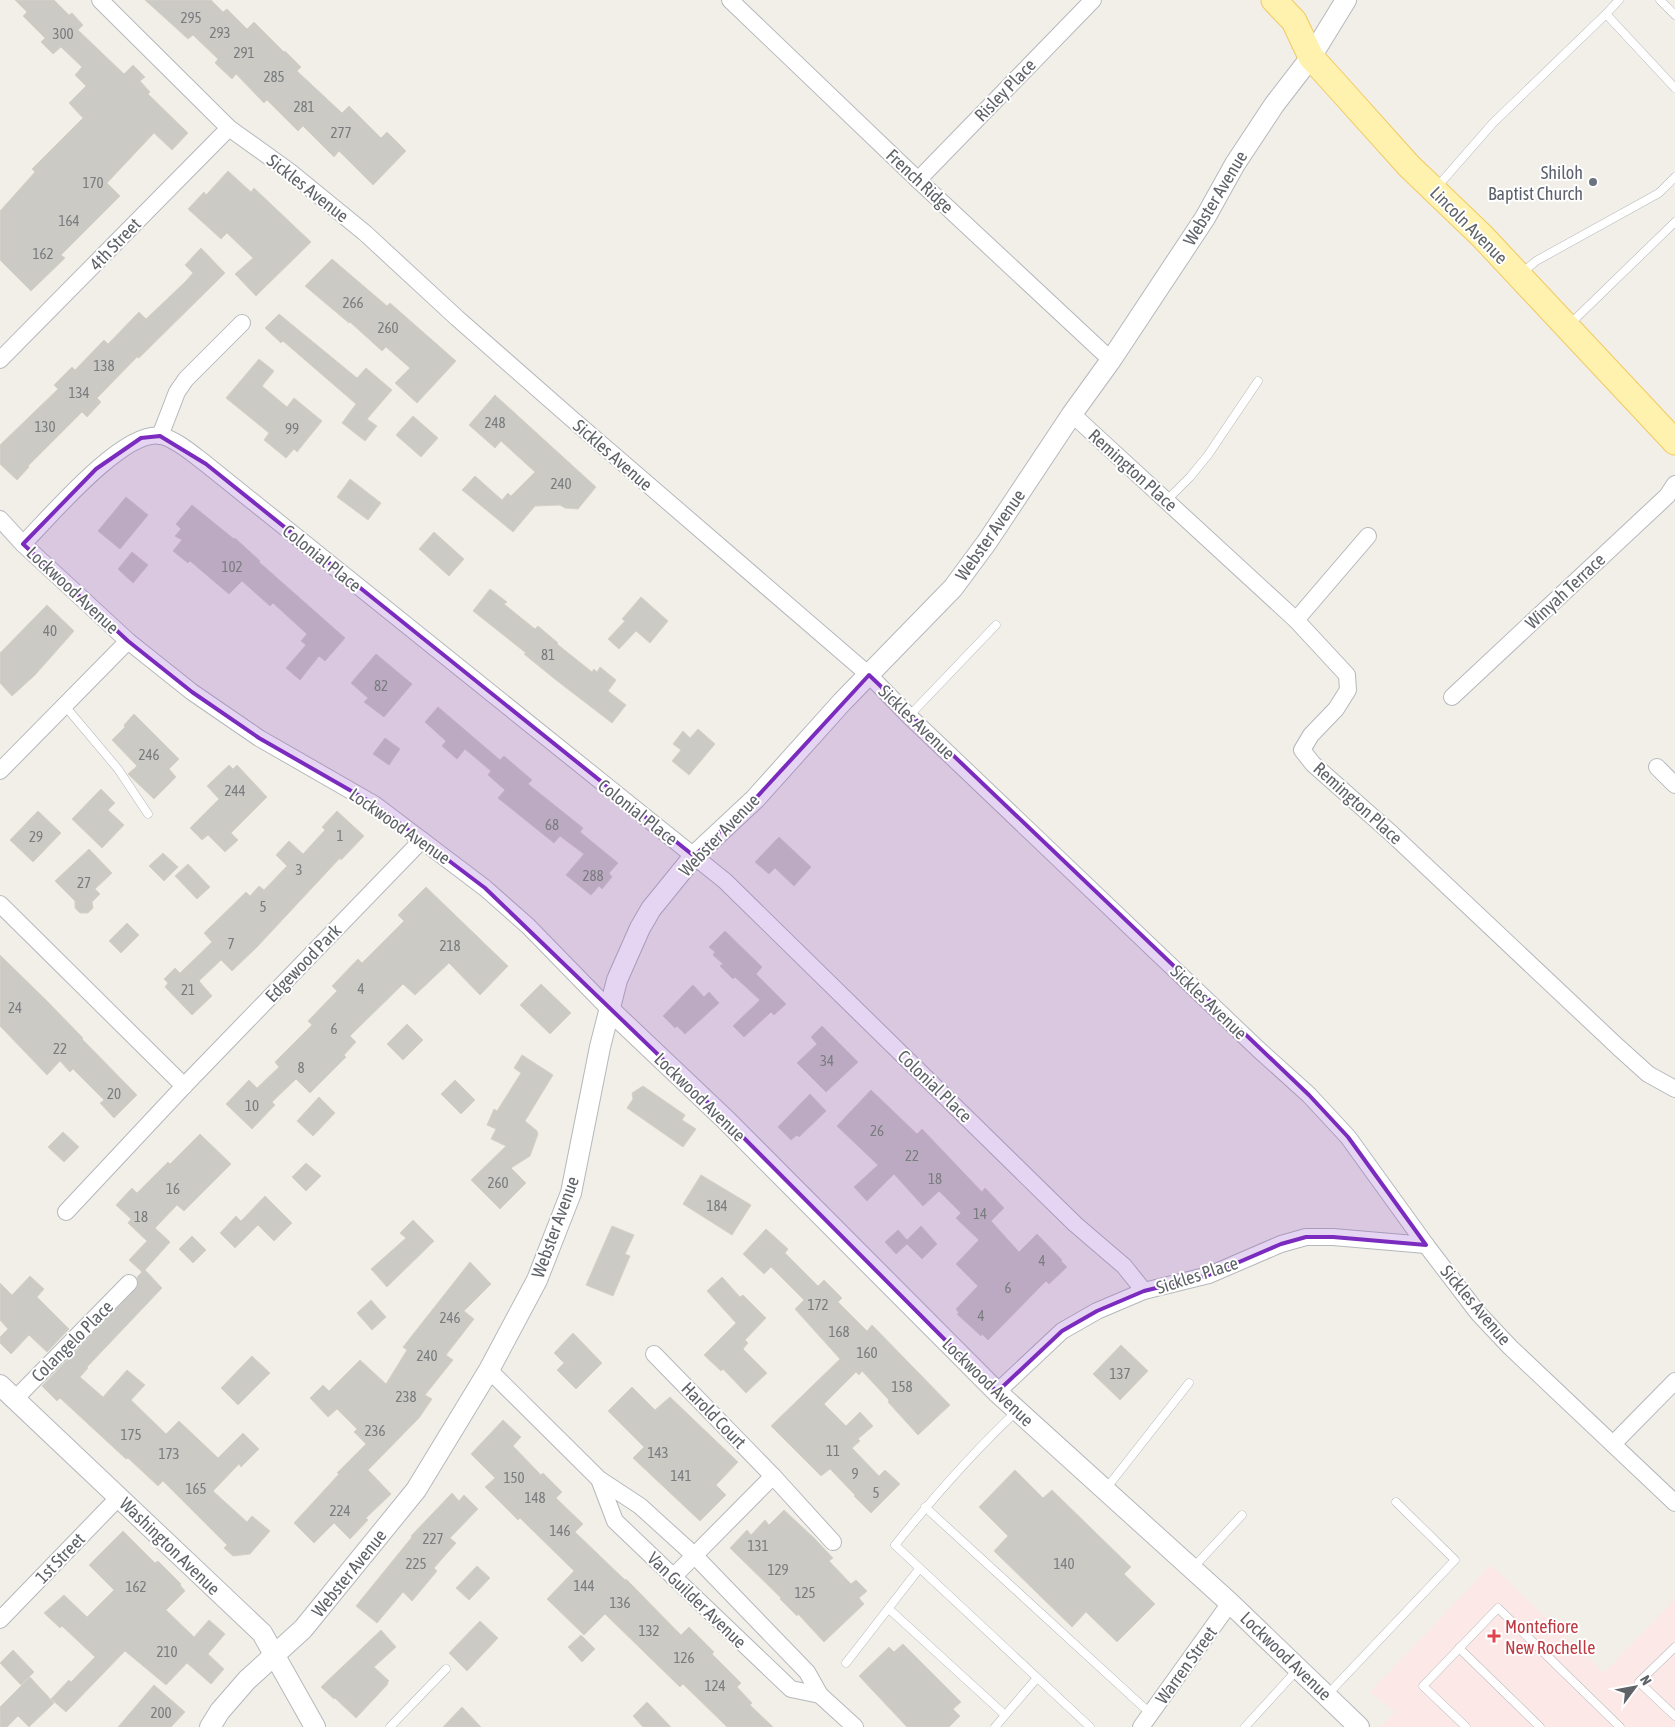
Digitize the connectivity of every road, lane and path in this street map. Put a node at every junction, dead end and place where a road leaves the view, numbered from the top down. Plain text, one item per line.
1 (100, 0) edge
2 (730, 0) edge
3 (1093, 0) edge
4 (1274, 0) edge
5 (1346, 0) edge
6 (1618, 0) edge
7 (1660, 0) edge
8 (1606, 14) junction
9 (1675, 15) edge
10 (1311, 57) junction
11 (1675, 88) edge
12 (229, 128) junction
13 (1675, 177) edge
14 (918, 180) junction
15 (1434, 190) junction
16 (1675, 222) edge
17 (1519, 276) junction
18 (242, 322) dead end
19 (1567, 327) junction
20 (0, 360) edge
21 (1111, 360) junction
22 (1258, 381) dead end
23 (1072, 414) junction
24 (160, 436) junction
25 (1675, 442) edge
26 (1675, 484) edge
27 (1167, 500) junction
28 (0, 519) edge
29 (1368, 536) dead end
30 (24, 544) junction
31 (1296, 620) junction
32 (996, 625) dead end
33 (128, 641) junction
34 (869, 675) junction
35 (1452, 697) dead end
36 (64, 706) junction
37 (909, 716) junction
38 (1657, 767) dead end
39 (0, 771) edge
40 (1675, 785) edge
41 (148, 814) dead end
42 (422, 840) junction
43 (694, 856) junction
44 (0, 904) edge
45 (609, 1009) junction
46 (184, 1086) junction
47 (1675, 1090) edge
48 (66, 1212) dead end
49 (1426, 1245) junction
50 (129, 1283) dead end
51 (1144, 1291) junction
52 (654, 1354) dead end
53 (489, 1370) junction
54 (1675, 1381) edge
55 (1189, 1383) dead end
56 (0, 1385) edge
57 (997, 1392) junction
58 (14, 1399) junction
59 (1017, 1411) junction
60 (1613, 1444) junction
61 (773, 1476) junction
62 (599, 1479) junction
63 (1106, 1490) junction
64 (119, 1497) junction
65 (1396, 1502) dead end
66 (1675, 1503) edge
67 (926, 1507) junction
68 (1242, 1515) dead end
69 (834, 1542) dead end
70 (694, 1555) junction
71 (919, 1569) junction
72 (1192, 1569) junction
73 (673, 1577) junction
74 (1230, 1603) junction
75 (888, 1609) junction
76 (0, 1620) edge
77 (1675, 1646) edge
78 (1459, 1648) junction
79 (274, 1655) junction
80 (846, 1663) dead end
81 (1298, 1668) junction
82 (446, 1669) dead end
83 (1037, 1678) junction
84 (820, 1695) junction
85 (1326, 1696) junction
86 (1151, 1714) junction
87 (1005, 1715) junction
88 (1675, 1716) edge
89 (210, 1727) edge
90 (315, 1727) edge
91 (390, 1727) edge
92 (855, 1727) edge
93 (995, 1727) edge
94 (1090, 1727) edge
95 (1141, 1727) edge
96 (1245, 1727) edge
97 (1359, 1727) edge
98 (1466, 1727) edge
99 (1540, 1727) edge
100 (1620, 1727) edge

1 - 12 street, Sickles Avenue
2 - 14 street, French Ridge
3 - 14 street, Risley Place
4 - 10 main road, Lincoln Avenue
5 - 10 street, Webster Avenue
6 - 8 lane
7 - 9 lane
8 - 11 lane
8 - 15 lane
10 - 15 main road, Lincoln Avenue
10 - 21 street, Webster Avenue
12 - 20 street, 4th Street
12 - 34 street, Sickles Avenue
13 - 17 lane
14 - 21 street, French Ridge
15 - 17 main road, Lincoln Avenue
16 - 19 lane
17 - 19 main road, Lincoln Avenue
18 - 24 street
19 - 25 main road, Lincoln Avenue
21 - 23 street, Webster Avenue
22 - 27 lane
23 - 27 street, Remington Place
23 - 34 street, Webster Avenue
24 - 30 street
24 - 43 street, Colonial Place
26 - 35 street, Winyah Terrace
27 - 31 street, Remington Place
28 - 30 street, Lockwood Avenue
29 - 31 street
30 - 33 street, Lockwood Avenue
31 - 47 street, Remington Place
32 - 37 lane
33 - 36 street
33 - 42 street, Lockwood Avenue
34 - 37 street, Sickles Avenue
34 - 43 street, Webster Avenue
36 - 39 street
36 - 41 lane
37 - 49 street, Sickles Avenue
38 - 40 street
42 - 45 street, Lockwood Avenue
42 - 46 street, Edgewood Park
43 - 45 street, Webster Avenue
43 - 51 street, Colonial Place
44 - 46 street
45 - 53 street, Webster Avenue
45 - 57 street, Lockwood Avenue
46 - 48 street, Edgewood Park
49 - 51 street, Sickles Place
49 - 60 street, Sickles Avenue
50 - 58 street, Colangelo Place
51 - 57 street, Sickles Place
52 - 61 street, Harold Court
53 - 62 street, Van Guilder Avenue
53 - 79 street, Webster Avenue
54 - 60 street
55 - 63 lane
56 - 58 street, Washington Avenue
57 - 59 street, Lockwood Avenue
58 - 64 street, Washington Avenue
59 - 63 street, Lockwood Avenue
59 - 67 lane
60 - 66 street, Sickles Avenue
61 - 69 street, Harold Court
61 - 70 street
62 - 70 street, Van Guilder Avenue
62 - 73 street, Van Guilder Avenue
63 - 72 street, Lockwood Avenue
64 - 76 street, 1st Street
64 - 79 street, Washington Avenue
65 - 85 lane
67 - 71 lane
67 - 86 lane
68 - 72 lane
70 - 73 street
70 - 84 street, Van Guilder Avenue
71 - 75 lane
71 - 83 lane
72 - 74 street, Lockwood Avenue
73 - 84 street, Van Guilder Avenue
74 - 81 street, Lockwood Avenue
74 - 86 street, Warren Street
75 - 80 lane
75 - 87 lane
77 - 88 lane
78 - 98 lane
78 - 99 lane
78 - 100 lane
79 - 89 street, Webster Avenue
79 - 90 street, Washington Avenue
81 - 85 street, Lockwood Avenue
81 - 96 lane
82 - 91 lane
83 - 87 lane
83 - 94 lane
84 - 92 street, Van Guilder Avenue
85 - 97 street, Lockwood Avenue
86 - 95 street, Warren Street
87 - 93 lane

